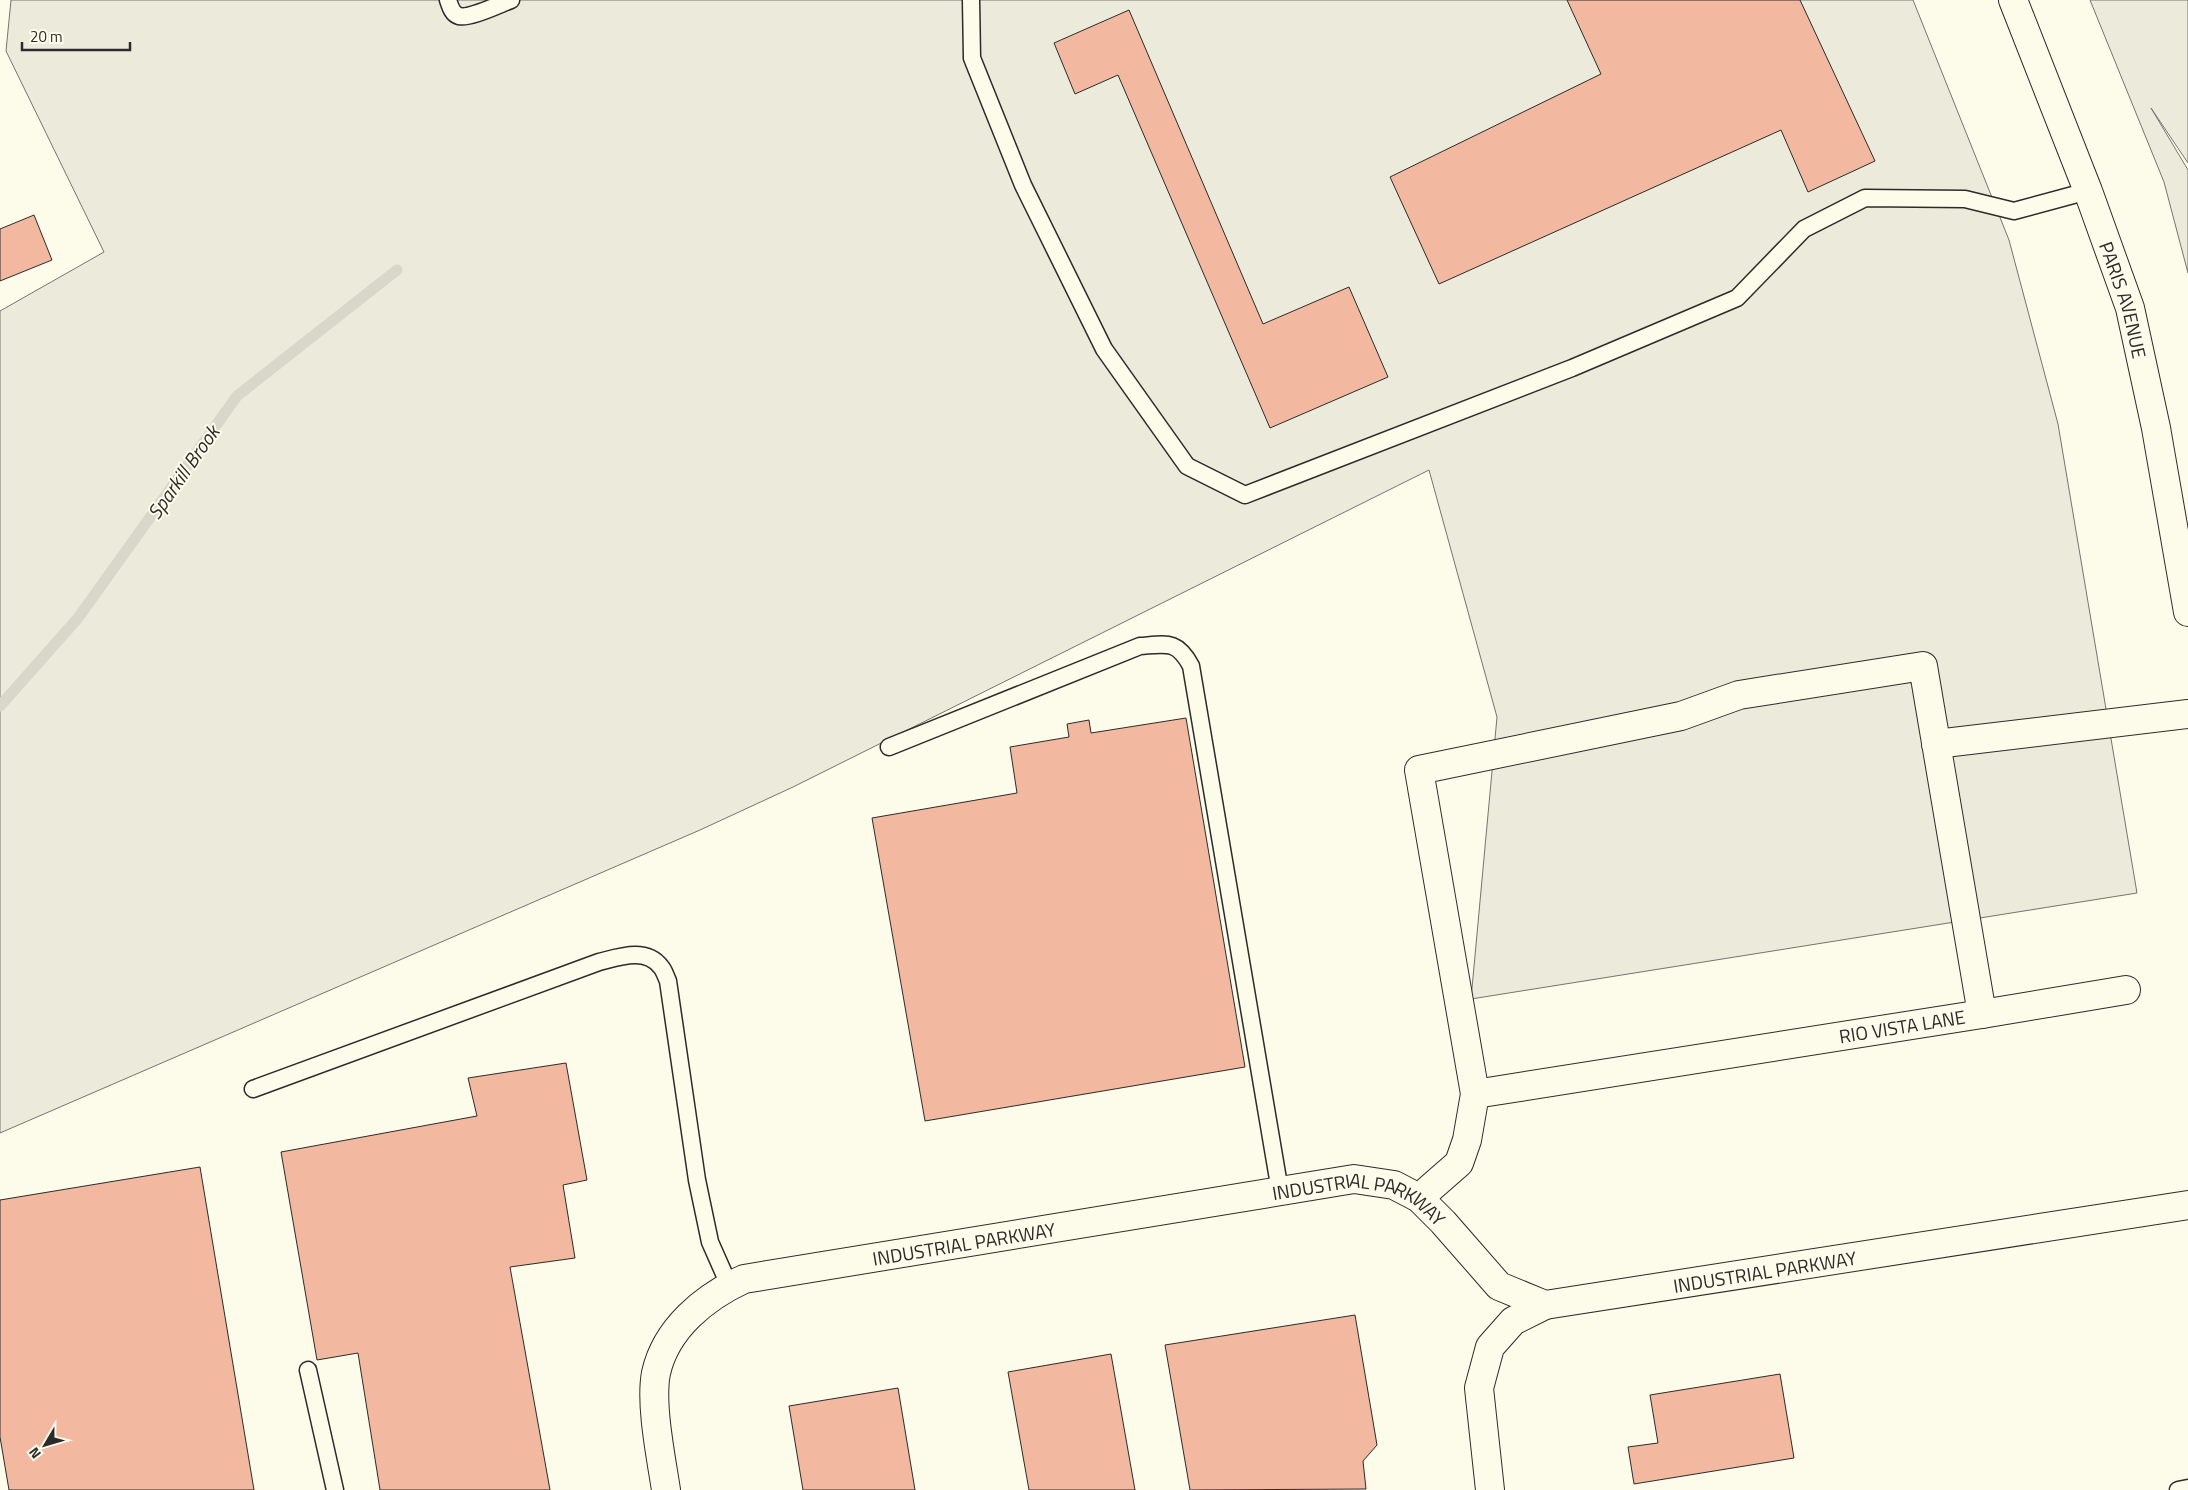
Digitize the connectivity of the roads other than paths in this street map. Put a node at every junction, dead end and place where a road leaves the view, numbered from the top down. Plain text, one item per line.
1 (448, 0) edge
2 (511, 0) edge
3 (971, 0) edge
4 (2013, 0) edge
5 (2088, 191) junction
6 (2188, 612) edge
7 (2188, 714) edge
8 (1936, 744) junction
9 (889, 747) dead end
10 (2126, 990) dead end
11 (1982, 1014) junction
12 (253, 1089) dead end
13 (1474, 1094) junction
14 (1280, 1191) junction
15 (1419, 1198) junction
16 (2188, 1205) edge
17 (729, 1286) junction
18 (1545, 1305) junction
19 (308, 1370) dead end
20 (2188, 1488) edge
21 (664, 1489) edge
22 (335, 1490) edge
23 (1490, 1490) edge
24 (2178, 1490) edge

1 - 2 lane
3 - 5 lane
4 - 5 street, PARIS AVENUE
5 - 6 street, PARIS AVENUE
7 - 8 street
8 - 11 street, RIO VISTA LANE
8 - 13 street, RIO VISTA LANE
9 - 14 lane
10 - 11 street
11 - 13 street, RIO VISTA LANE
12 - 17 lane
13 - 15 street
14 - 15 street, INDUSTRIAL PARKWAY
14 - 17 street, INDUSTRIAL PARKWAY
15 - 18 street, INDUSTRIAL PARKWAY
16 - 18 street, INDUSTRIAL PARKWAY
17 - 21 street, INDUSTRIAL PARKWAY
18 - 23 street
19 - 22 lane
20 - 24 lane

